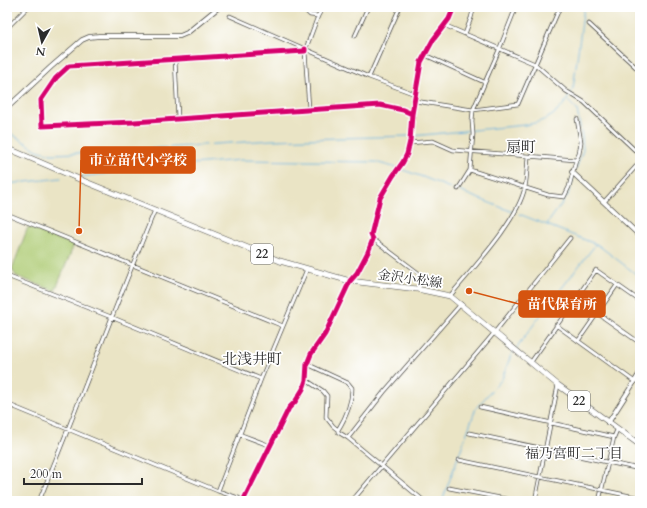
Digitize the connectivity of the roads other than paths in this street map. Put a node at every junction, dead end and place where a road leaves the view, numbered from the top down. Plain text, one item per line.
1 (28, 7) edge
2 (219, 7) edge
3 (302, 7) edge
4 (323, 7) edge
5 (368, 7) edge
6 (400, 7) edge
7 (454, 7) edge
8 (474, 7) edge
9 (516, 7) edge
10 (560, 7) edge
11 (230, 16) dead end
12 (318, 16) junction
13 (589, 24) dead end
14 (444, 25) junction
15 (7, 28) edge
16 (465, 34) junction
17 (355, 36) dead end
18 (305, 50) junction
19 (499, 50) junction
20 (425, 55) junction
21 (175, 59) junction
22 (535, 64) junction
23 (640, 71) edge
24 (369, 77) junction
25 (484, 82) junction
26 (415, 94) junction
27 (416, 101) junction
28 (7, 108) edge
29 (309, 109) junction
30 (473, 110) junction
31 (412, 114) junction
32 (178, 118) junction
33 (577, 119) dead end
34 (410, 142) junction
35 (7, 148) edge
36 (472, 153) junction
37 (640, 155) edge
38 (528, 157) junction
39 (576, 160) junction
40 (640, 162) edge
41 (470, 170) junction
42 (572, 172) junction
43 (458, 188) dead end
44 (525, 188) junction
45 (604, 202) junction
46 (155, 210) junction
47 (7, 214) edge
48 (640, 236) edge
49 (570, 238) dead end
50 (373, 239) junction
51 (132, 264) junction
52 (307, 269) junction
53 (7, 276) edge
54 (350, 281) junction
55 (617, 285) junction
56 (417, 290) junction
57 (450, 296) junction
58 (640, 301) edge
59 (461, 304) junction
60 (597, 313) junction
61 (111, 317) junction
62 (556, 325) junction
63 (283, 326) junction
64 (494, 332) junction
65 (578, 341) junction
66 (640, 343) edge
67 (531, 362) junction
68 (307, 364) junction
69 (640, 373) edge
70 (261, 380) junction
71 (306, 380) junction
72 (635, 382) junction
73 (558, 385) junction
74 (7, 404) edge
75 (480, 407) dead end
76 (551, 423) junction
77 (608, 423) junction
78 (69, 430) junction
79 (338, 430) junction
80 (617, 430) junction
81 (469, 433) dead end
82 (239, 434) junction
83 (614, 436) junction
84 (348, 438) junction
85 (640, 445) edge
86 (271, 446) junction
87 (546, 450) junction
88 (459, 460) dead end
89 (608, 463) junction
90 (382, 466) junction
91 (640, 469) edge
92 (540, 477) junction
93 (449, 488) dead end
94 (602, 490) junction
95 (218, 491) junction
96 (640, 498) edge
97 (244, 500) edge
98 (40, 501) edge
99 (352, 501) edge
100 (424, 501) edge
101 (516, 501) edge
102 (535, 501) edge
103 (599, 501) edge

1 - 15 street
2 - 28 street
3 - 12 street
4 - 12 street
5 - 17 street
6 - 24 street
7 - 14 street
8 - 16 street
9 - 19 street
10 - 22 street
11 - 18 street
12 - 18 street
13 - 23 street
14 - 16 street
14 - 20 street
16 - 19 street
18 - 21 street
18 - 24 street
18 - 29 street
19 - 22 street
19 - 25 street
20 - 25 street
20 - 26 street
21 - 32 street
21 - 32 street
22 - 30 street
22 - 37 street
24 - 26 street
25 - 30 street
26 - 27 street
27 - 30 street
27 - 31 street
29 - 31 street
29 - 32 street
30 - 36 street
31 - 34 street
33 - 39 street
34 - 36 street
34 - 50 street
35 - 46 main road, 金沢小松線 / 22
36 - 38 street
36 - 41 street
38 - 39 street
38 - 44 street
39 - 42 street
40 - 45 street
41 - 43 street
41 - 44 street
42 - 44 street
42 - 45 street
44 - 57 street
45 - 48 street
46 - 51 street
46 - 52 main road, 金沢小松線 / 22
47 - 51 street
49 - 64 street
50 - 54 street
50 - 56 street
51 - 61 street
51 - 63 street
52 - 54 main road, 金沢小松線 / 22
52 - 63 street
53 - 61 street
54 - 56 main road, 金沢小松線 / 22
54 - 68 street
55 - 58 street
55 - 60 street
55 - 62 street
56 - 57 main road, 金沢小松線 / 22
57 - 59 main road, 金沢小松線 / 22
59 - 64 main road, 金沢小松線 / 22
59 - 84 street
60 - 65 street
60 - 66 street
61 - 70 street
61 - 78 street
62 - 65 street
62 - 67 street
63 - 70 street
64 - 67 main road, 金沢小松線 / 22
64 - 90 street
65 - 72 street
67 - 73 main road, 金沢小松線 / 22
68 - 71 street
68 - 79 street
69 - 72 street
70 - 82 street
71 - 79 street
71 - 86 street
72 - 77 street
73 - 76 street
73 - 77 main road, 金沢小松線 / 22
74 - 78 street
75 - 76 street
76 - 83 street
76 - 87 street
77 - 80 main road, 金沢小松線 / 22
78 - 95 street
78 - 98 street
79 - 84 street
80 - 83 street
80 - 85 main road, 金沢小松線 / 22
81 - 87 street
82 - 86 street
82 - 95 street
83 - 89 street
84 - 90 street
86 - 97 street
87 - 89 street
87 - 92 street
88 - 92 street
89 - 91 street
89 - 94 street
90 - 99 street
90 - 100 street
92 - 94 street
92 - 102 street
93 - 101 street
94 - 96 street
94 - 103 street
95 - 97 street

